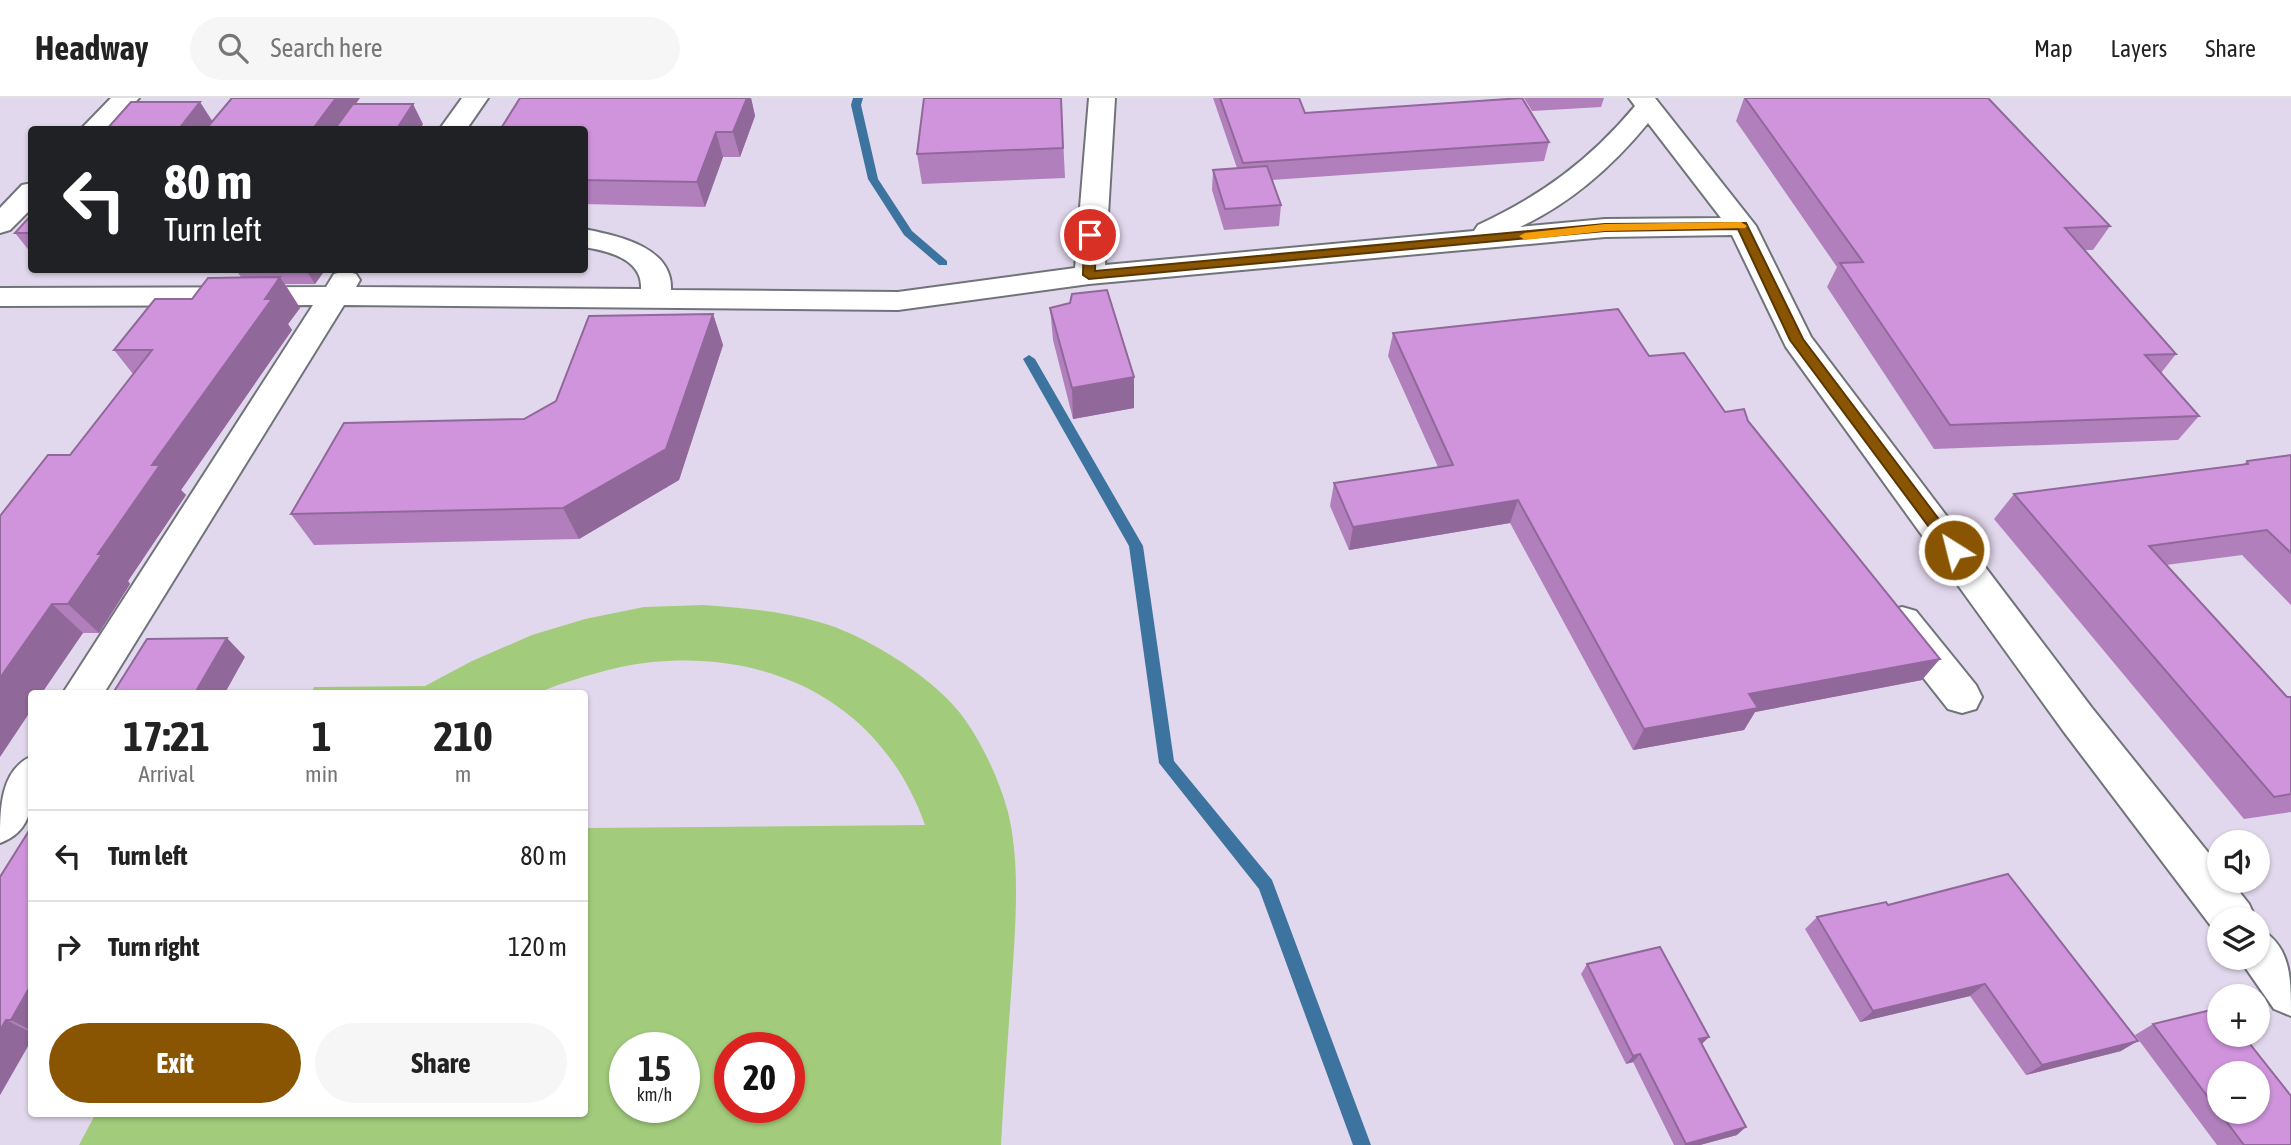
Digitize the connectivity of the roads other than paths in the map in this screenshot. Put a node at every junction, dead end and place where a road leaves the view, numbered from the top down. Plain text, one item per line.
1 (126, 98) edge
2 (475, 98) edge
3 (1102, 98) edge
4 (1644, 103) edge
5 (97, 126) edge
6 (455, 126) edge
7 (28, 195) edge
8 (0, 224) edge
9 (1742, 226) junction
10 (588, 239) edge
11 (1460, 243) junction
12 (350, 273) edge
13 (433, 273) edge
14 (1089, 275) junction
15 (334, 296) junction
16 (402, 296) junction
17 (0, 297) edge
18 (656, 298) junction
19 (1878, 592) edge
20 (85, 690) edge
21 (1962, 697) dead end
22 (28, 780) edge
23 (0, 824) edge
24 (2224, 907) edge
25 (2270, 966) edge
26 (2291, 993) edge

1 - 5 street
2 - 6 street
3 - 14 street
4 - 9 street
4 - 11 street
7 - 8 street
9 - 11 street
9 - 24 street
10 - 18 street
11 - 14 street
12 - 15 street
13 - 16 street
14 - 18 street
15 - 16 street
15 - 17 street
15 - 20 street
16 - 18 street
19 - 21 street
22 - 23 street
25 - 26 street

